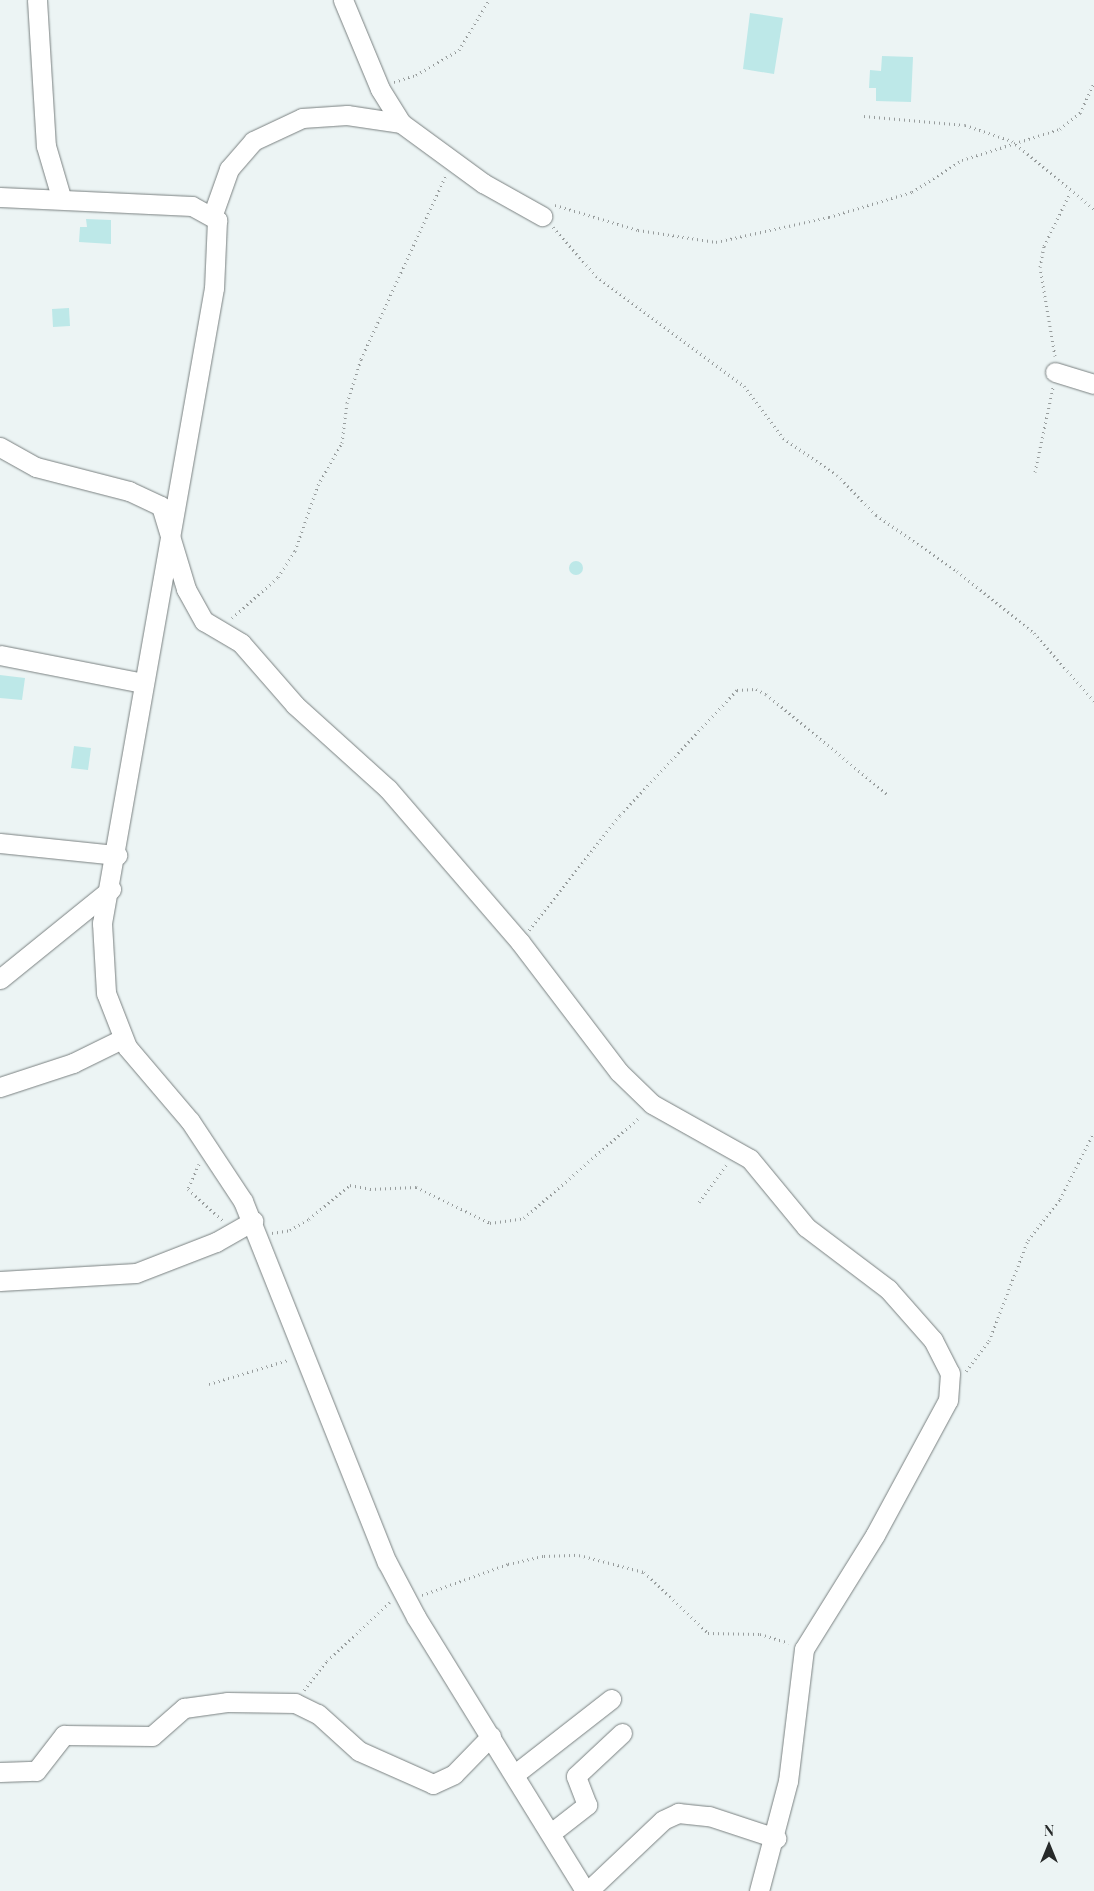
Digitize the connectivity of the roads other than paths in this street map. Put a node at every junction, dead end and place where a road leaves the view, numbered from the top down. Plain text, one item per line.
1 (37, 0) edge
2 (343, 0) edge
3 (401, 123) junction
4 (0, 197) edge
5 (61, 197) junction
6 (546, 210) road end
7 (214, 214) junction
8 (1055, 372) road end
9 (1094, 384) edge
10 (0, 447) edge
11 (172, 533) junction
12 (0, 655) edge
13 (143, 683) junction
14 (0, 843) edge
15 (117, 855) junction
16 (111, 889) junction
17 (0, 978) edge
18 (122, 1039) junction
19 (0, 1087) edge
20 (256, 1227) junction
21 (0, 1281) edge
22 (611, 1699) dead end
23 (622, 1733) dead end
24 (491, 1736) junction
25 (0, 1772) edge
26 (516, 1774) junction
27 (552, 1833) junction
28 (776, 1838) junction
29 (586, 1891) edge
30 (759, 1891) edge

1 - 5 street
2 - 3 street
3 - 6 street
3 - 7 street
4 - 5 street
5 - 7 street
7 - 11 street
8 - 9 street
10 - 11 street
11 - 13 street
11 - 28 street
12 - 13 street
13 - 15 street
14 - 15 street
15 - 16 street
16 - 17 street
16 - 18 street
18 - 19 street
18 - 20 street
20 - 21 street
20 - 24 street
22 - 26 street
23 - 27 street
24 - 25 street
24 - 26 street
26 - 27 street
27 - 29 street
28 - 29 street
28 - 30 street

